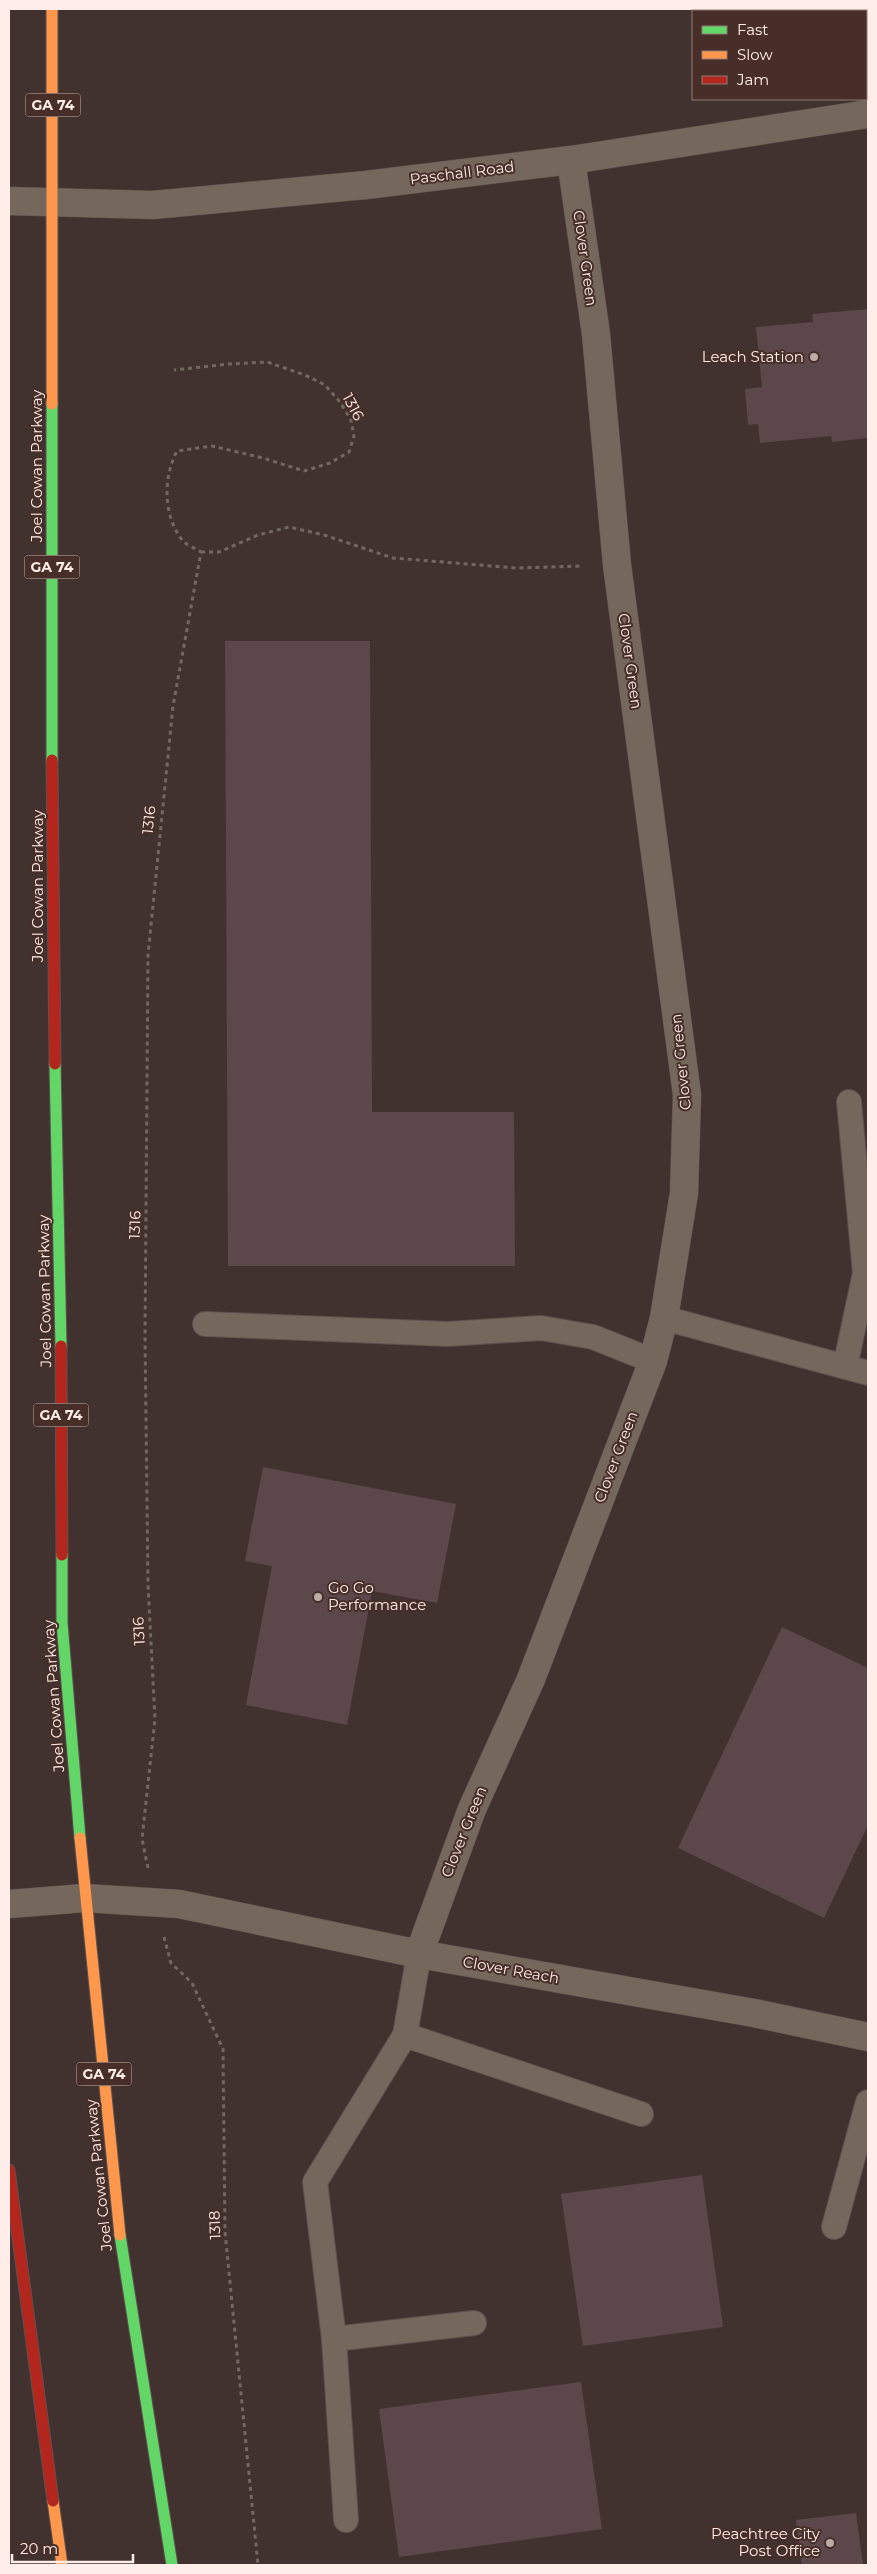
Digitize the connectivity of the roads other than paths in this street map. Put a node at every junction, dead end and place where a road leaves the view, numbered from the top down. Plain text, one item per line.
1 (52, 9) edge
2 (868, 114) edge
3 (571, 160) junction
4 (9, 201) edge
5 (53, 202) junction
6 (849, 1102) dead end
7 (664, 1318) junction
8 (205, 1324) dead end
9 (653, 1361) junction
10 (845, 1367) junction
11 (868, 1373) edge
12 (85, 1898) junction
13 (9, 1904) edge
14 (419, 1954) junction
15 (405, 2035) junction
16 (868, 2037) edge
17 (868, 2102) edge
18 (641, 2114) dead end
19 (9, 2170) edge
20 (834, 2227) dead end
21 (474, 2323) dead end
22 (334, 2339) junction
23 (346, 2520) dead end
24 (62, 2565) edge
25 (172, 2565) edge

1 - 5 main road, Joel Cowan Parkway / GA 74
2 - 3 street, Paschall Road
3 - 5 street, Paschall Road
3 - 7 street, Clover Green
4 - 5 street, Paschall Road
5 - 12 main road, Joel Cowan Parkway / GA 74
6 - 10 lane
7 - 9 street, Clover Green
7 - 10 lane
8 - 9 lane
9 - 14 street, Clover Green
10 - 11 lane
12 - 13 street, Clover Reach
12 - 14 street, Clover Reach
12 - 25 main road, Joel Cowan Parkway / GA 74
14 - 15 lane
14 - 16 street, Clover Reach
15 - 18 lane
15 - 22 lane
17 - 20 lane
19 - 24 main road
21 - 22 lane
22 - 23 lane

